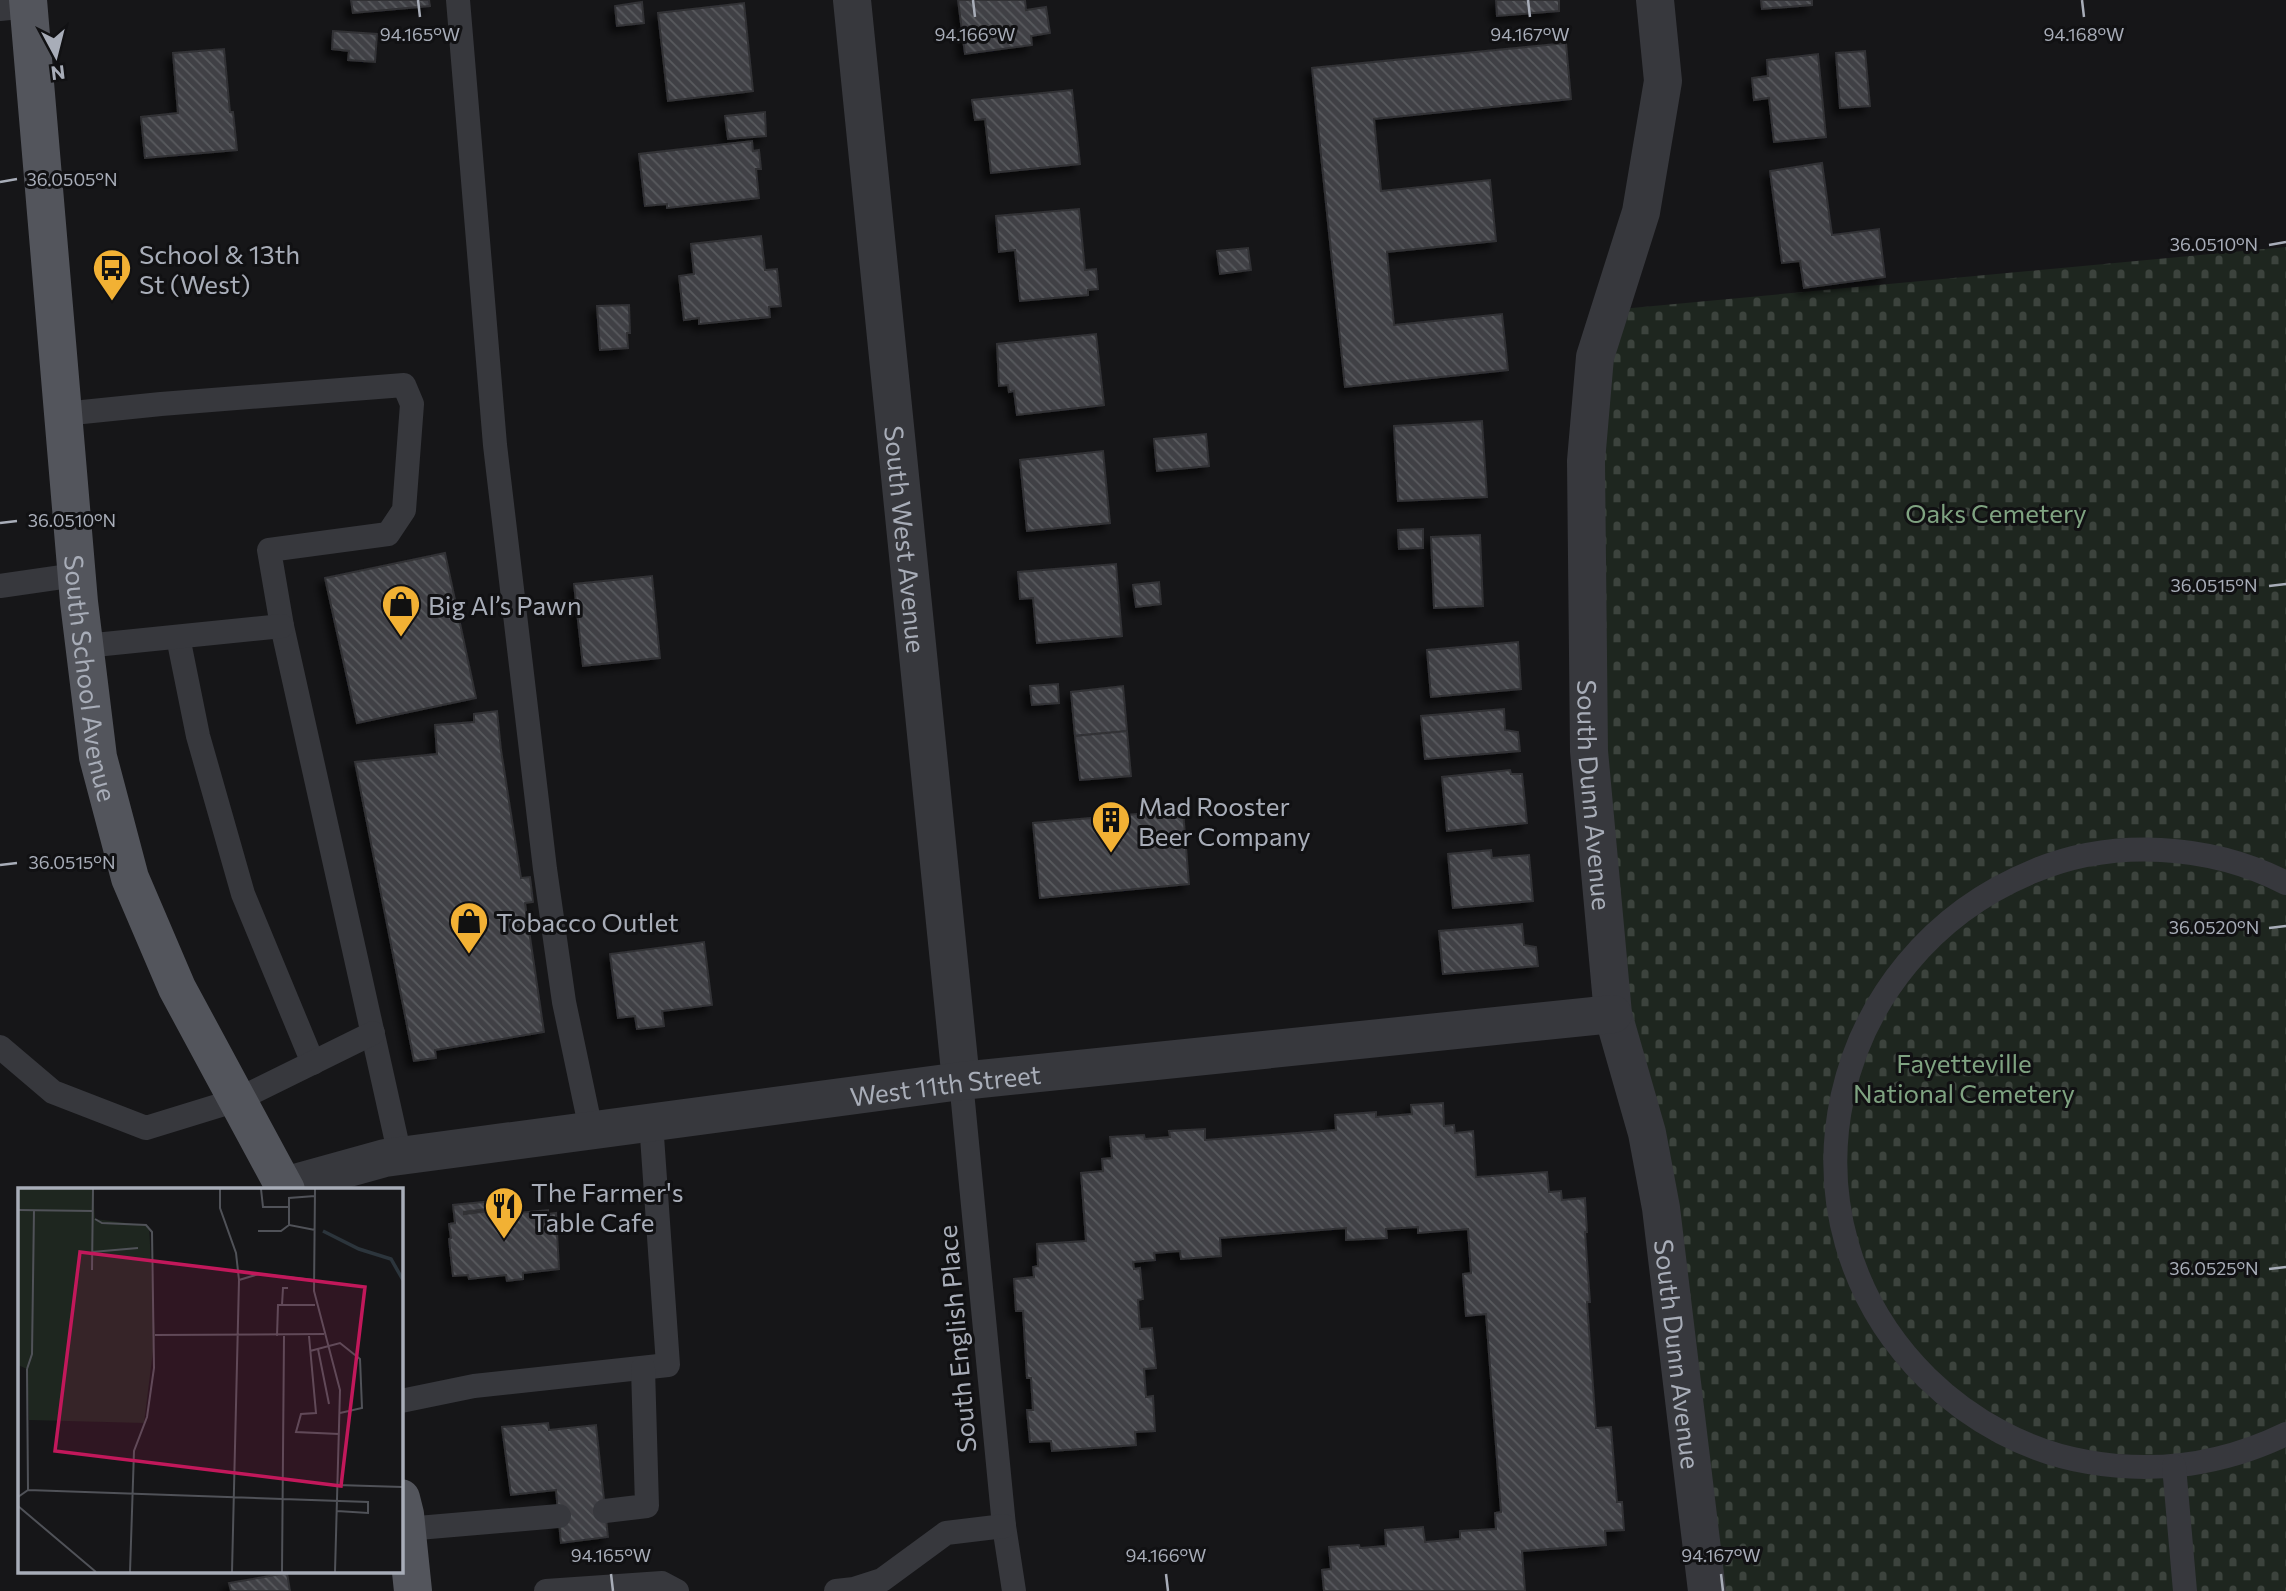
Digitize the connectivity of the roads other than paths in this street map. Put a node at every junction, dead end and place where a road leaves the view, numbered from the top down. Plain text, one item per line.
1 (458, 0) edge
2 (852, 0) edge
3 (1655, 0) edge
4 (19, 5) edge
5 (63, 414) junction
6 (76, 575) junction
7 (0, 586) edge
8 (282, 626) junction
9 (178, 636) junction
10 (85, 646) junction
11 (2286, 883) edge
12 (1613, 1014) junction
13 (373, 1033) junction
14 (0, 1047) edge
15 (313, 1063) junction
16 (961, 1081) junction
17 (237, 1100) junction
18 (651, 1122) junction
19 (591, 1130) junction
20 (400, 1156) junction
21 (285, 1188) edge
22 (643, 1368) junction
23 (402, 1401) edge
24 (2286, 1434) edge
25 (2174, 1466) junction
26 (605, 1511) dead end
27 (403, 1514) edge
28 (559, 1516) dead end
29 (1004, 1526) junction
30 (413, 1591) edge
31 (546, 1591) edge
32 (677, 1591) edge
33 (835, 1591) edge
34 (1014, 1591) edge
35 (1707, 1591) edge
36 (2185, 1591) edge

1 - 19 lane
2 - 16 street, South West Avenue
3 - 12 street, South Dunn Avenue
4 - 5 main road, South School Avenue
5 - 6 main road, South School Avenue
5 - 8 lane
6 - 7 lane
6 - 10 main road, South School Avenue
8 - 9 lane
8 - 13 lane
9 - 10 lane
9 - 15 lane
10 - 17 main road, South School Avenue
11 - 25 lane
12 - 16 street, West 11th Street
12 - 35 street, South Dunn Avenue
13 - 15 lane
13 - 20 lane
14 - 17 lane
15 - 17 lane
16 - 18 street, West 11th Street
16 - 29 lane, South English Place
17 - 21 main road, South School Avenue
18 - 19 street, West 11th Street
18 - 22 lane
19 - 20 street, West 11th Street
20 - 21 street, West 11th Street
22 - 23 lane
22 - 26 lane
24 - 25 lane
25 - 36 lane
27 - 28 lane
27 - 30 main road
29 - 33 lane
29 - 34 lane, South English Place
31 - 32 lane

